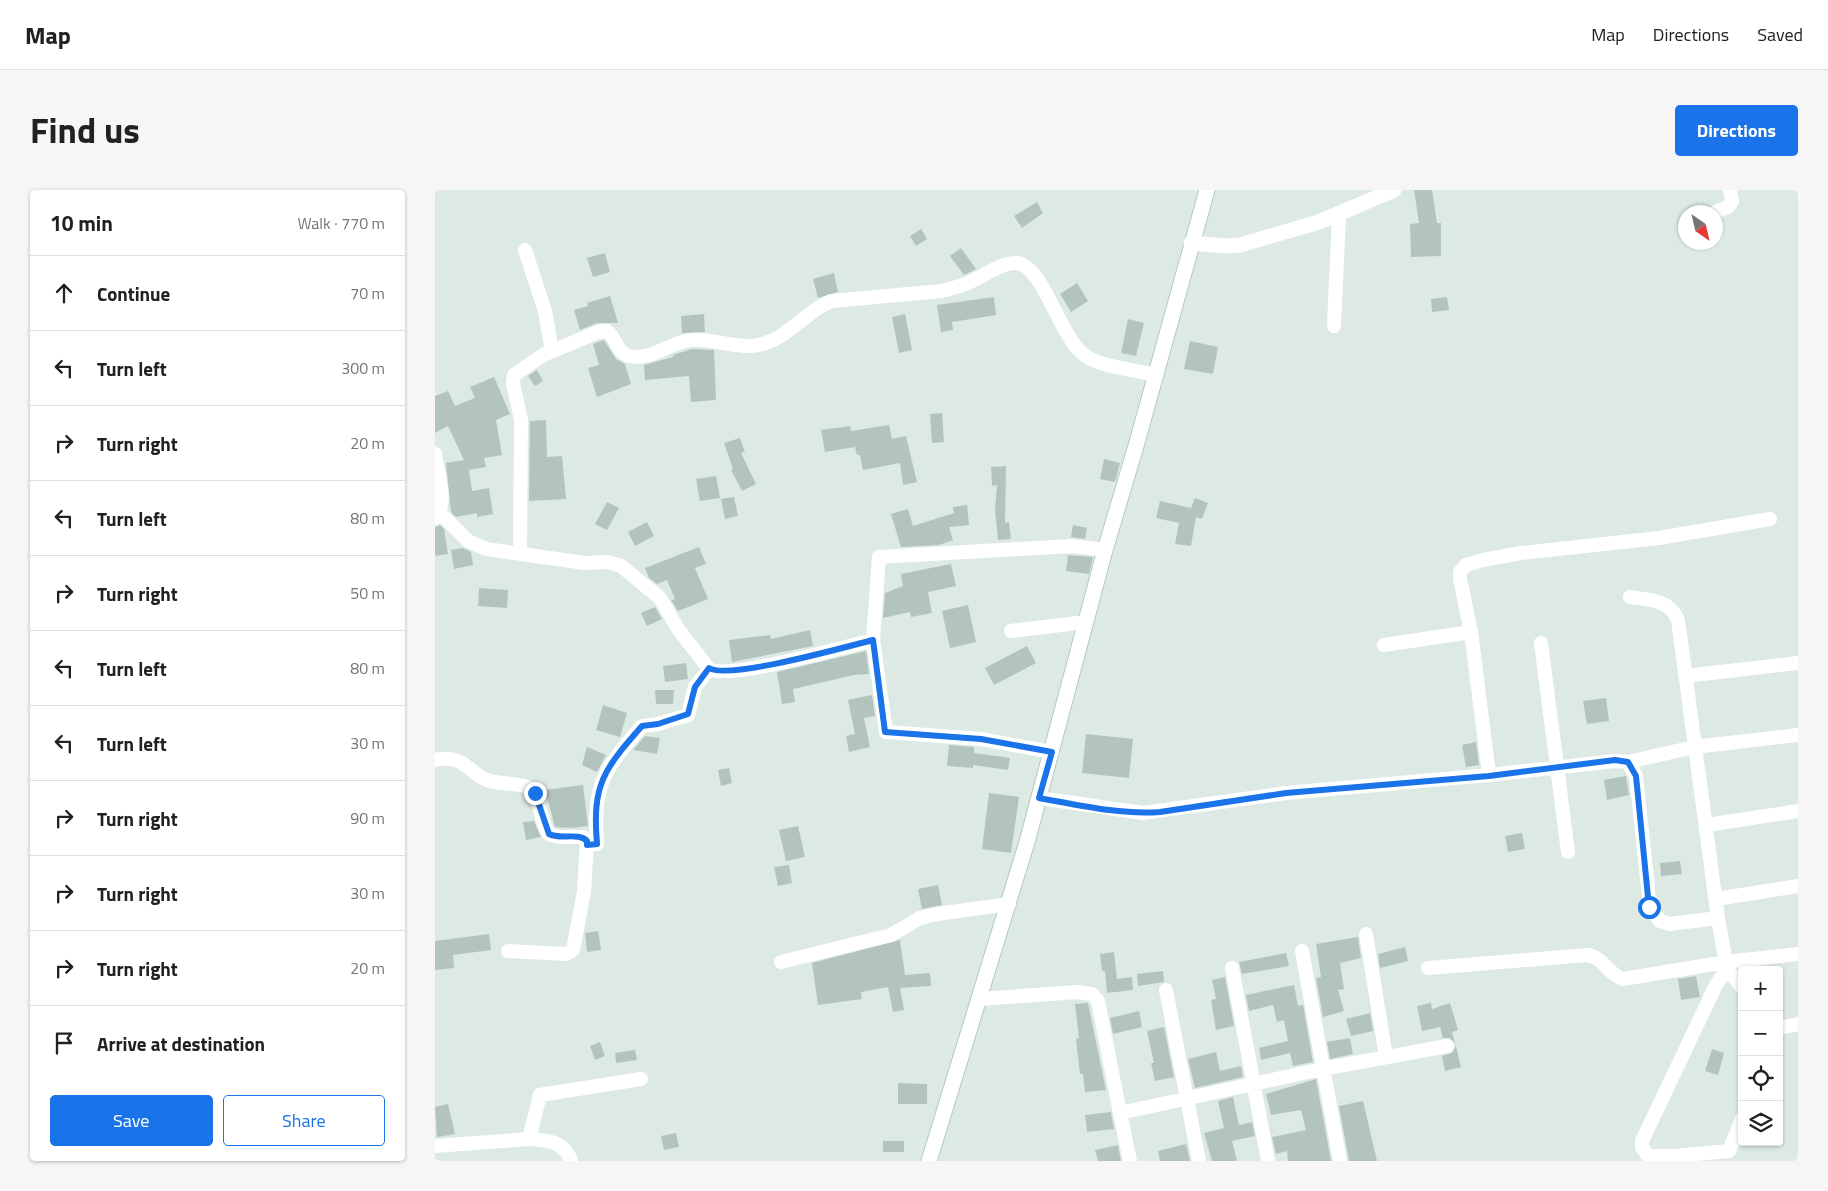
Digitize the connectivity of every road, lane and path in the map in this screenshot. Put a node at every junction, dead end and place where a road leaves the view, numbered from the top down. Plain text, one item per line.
1 (1207, 190) edge
2 (1394, 190) edge
3 (1730, 190) edge
4 (1723, 209) edge
5 (1339, 215) junction
6 (1191, 243) junction
7 (525, 250) dead end
8 (1334, 326) dead end
9 (552, 351) junction
10 (1156, 375) junction
11 (435, 454) edge
12 (438, 516) edge
13 (1770, 519) dead end
14 (1105, 550) junction
15 (520, 553) junction
16 (1630, 597) dead end
17 (1085, 622) junction
18 (1011, 631) dead end
19 (1471, 632) junction
20 (873, 640) junction
21 (1541, 643) dead end
22 (1384, 645) dead end
23 (1798, 663) edge
24 (709, 668) junction
25 (1685, 676) junction
26 (1798, 735) edge
27 (1694, 747) junction
28 (1052, 752) junction
29 (435, 760) edge
30 (1628, 762) junction
31 (1558, 766) junction
32 (1489, 776) junction
33 (1039, 798) junction
34 (1798, 811) edge
35 (1707, 825) junction
36 (587, 845) junction
37 (1568, 852) dead end
38 (1798, 886) edge
39 (1716, 900) junction
40 (1009, 904) junction
41 (1719, 918) junction
42 (1366, 934) dead end
43 (1303, 951) dead end
44 (508, 952) dead end
45 (1798, 954) edge
46 (781, 962) dead end
47 (1726, 965) junction
48 (1232, 968) dead end
49 (1428, 968) dead end
50 (1738, 982) edge
51 (1166, 990) dead end
52 (979, 999) junction
53 (1798, 1024) edge
54 (1783, 1027) edge
55 (1447, 1046) dead end
56 (1386, 1057) junction
57 (1322, 1069) junction
58 (641, 1079) dead end
59 (1255, 1085) junction
60 (1187, 1099) junction
61 (1120, 1113) junction
62 (1738, 1134) edge
63 (529, 1139) junction
64 (435, 1146) edge
65 (1732, 1156) edge
66 (1649, 1158) edge
67 (571, 1161) edge
68 (929, 1161) edge
69 (1129, 1161) edge
70 (1199, 1161) edge
71 (1268, 1161) edge
72 (1340, 1161) edge

1 - 6 main road
2 - 5 main road
3 - 4 street
5 - 6 main road
5 - 8 street
6 - 10 main road
7 - 9 street
9 - 10 street
9 - 15 street
10 - 14 main road
11 - 12 street
12 - 15 street
13 - 19 street
14 - 17 main road
14 - 20 street
15 - 24 street
16 - 25 street
17 - 18 street
17 - 28 main road
19 - 22 street
19 - 32 street
20 - 24 street
20 - 28 street
21 - 31 street
23 - 25 street
24 - 36 street
25 - 27 street
26 - 27 street
27 - 30 street
27 - 35 street
28 - 33 main road
29 - 36 street
30 - 31 street
30 - 41 street
31 - 32 street
31 - 37 street
32 - 33 street
33 - 40 main road
34 - 35 street
35 - 39 street
36 - 44 street
38 - 39 street
39 - 41 street
40 - 46 street
40 - 52 main road
41 - 47 street
42 - 56 street
43 - 57 street
45 - 47 street
47 - 49 street
47 - 50 street
47 - 66 street
48 - 59 street
51 - 60 street
52 - 61 street
52 - 68 main road
53 - 54 street
55 - 56 street
56 - 57 street
57 - 59 street
57 - 72 street
58 - 63 street
59 - 60 street
59 - 71 street
60 - 61 street
60 - 70 street
61 - 69 street
62 - 65 street
63 - 64 street
63 - 67 street
65 - 66 street

